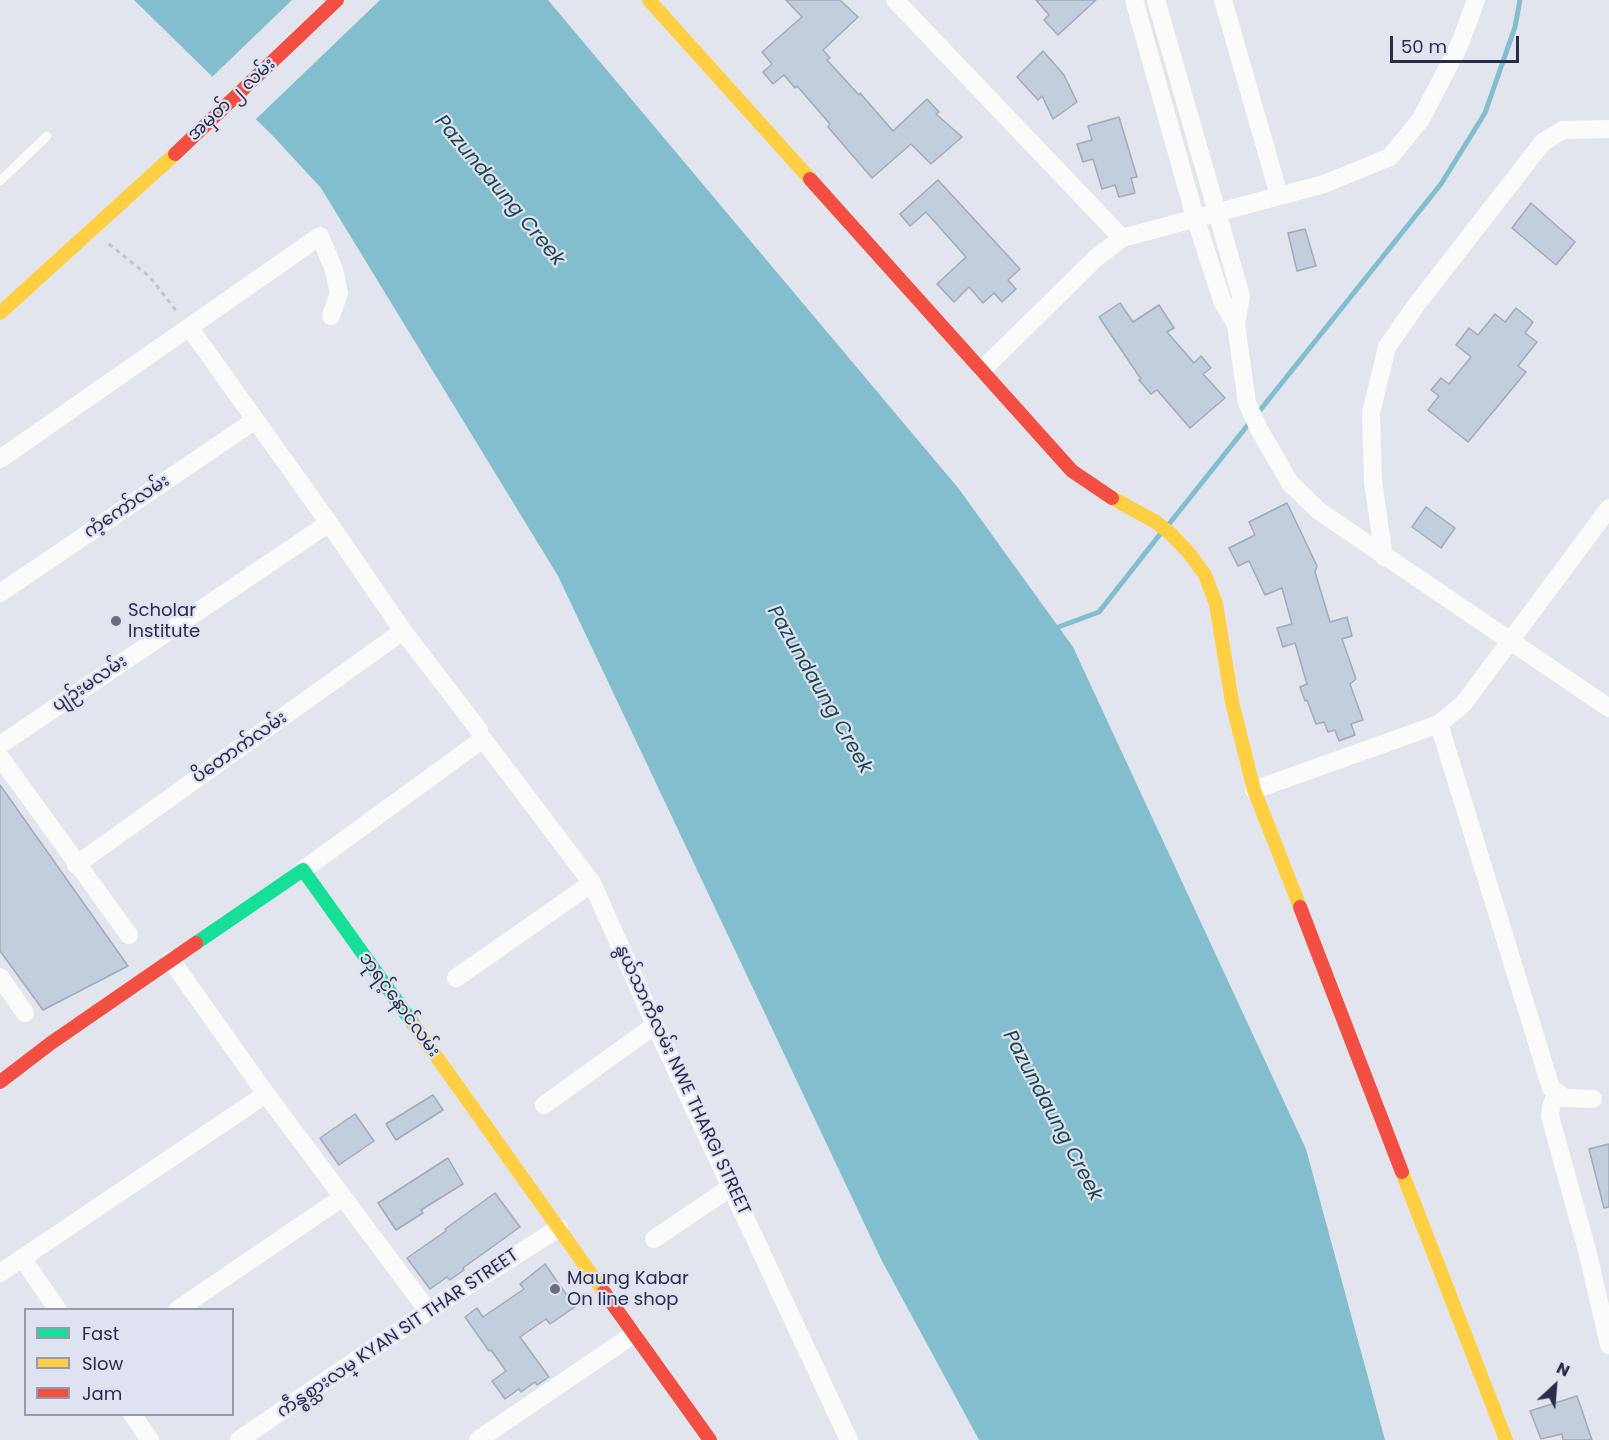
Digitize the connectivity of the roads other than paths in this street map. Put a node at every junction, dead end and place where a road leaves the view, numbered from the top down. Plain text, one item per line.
1 (336, 0) edge
2 (649, 0) edge
3 (895, 0) edge
4 (1134, 0) edge
5 (1156, 0) edge
6 (1223, 0) edge
7 (1476, 0) edge
8 (1609, 129) edge
9 (47, 136) dead end
10 (0, 181) edge
11 (1279, 195) junction
12 (1216, 212) junction
13 (1195, 217) junction
14 (1122, 238) junction
15 (0, 313) edge
16 (331, 316) dead end
17 (1236, 324) junction
18 (189, 327) junction
19 (982, 370) junction
20 (255, 420) junction
21 (0, 459) edge
22 (1609, 508) edge
23 (329, 523) junction
24 (1384, 557) junction
25 (0, 593) edge
26 (404, 631) junction
27 (1510, 642) junction
28 (1609, 708) edge
29 (1439, 724) junction
30 (481, 735) junction
31 (0, 745) edge
32 (0, 757) edge
33 (1254, 789) junction
34 (76, 864) junction
35 (303, 870) junction
36 (592, 883) junction
37 (129, 935) dead end
38 (171, 960) junction
39 (0, 977) edge
40 (456, 978) dead end
41 (26, 1013) dead end
42 (655, 1024) junction
43 (0, 1082) edge
44 (266, 1094) junction
45 (1556, 1094) junction
46 (1593, 1099) dead end
47 (544, 1105) dead end
48 (731, 1187) junction
49 (343, 1197) junction
50 (558, 1228) junction
51 (654, 1239) dead end
52 (22, 1258) junction
53 (0, 1273) edge
54 (57, 1308) edge
55 (180, 1308) edge
56 (428, 1311) junction
57 (634, 1334) junction
58 (1609, 1345) edge
59 (133, 1416) edge
60 (150, 1440) edge
61 (239, 1440) edge
62 (478, 1440) edge
63 (709, 1440) edge
64 (849, 1440) edge
65 (1506, 1440) edge

1 - 15 street, အမှတ် ၂ လမ်း
2 - 19 street
3 - 14 street
4 - 13 street
5 - 12 street
6 - 11 street
7 - 11 street
8 - 24 street
9 - 10 lane
11 - 12 street
12 - 13 street
12 - 17 street
13 - 14 street
13 - 17 street
14 - 19 street
16 - 18 street
17 - 24 street
18 - 20 street, နွယ်သာကီလမ်း NWE THARGI STREET
18 - 21 street
19 - 33 street
20 - 23 street, နွယ်သာကီလမ်း NWE THARGI STREET
20 - 25 street, ကံ့ကော်လမ်း
22 - 27 street
23 - 26 street, နွယ်သာကီလမ်း NWE THARGI STREET
23 - 31 street, ပျဉ်းမလမ်း
24 - 27 street
26 - 30 street, နွယ်သာကီလမ်း NWE THARGI STREET
26 - 34 street, ပိတောက်လမ်း
27 - 28 street
27 - 29 street
29 - 33 street
29 - 45 street
30 - 35 street
30 - 36 street, နွယ်သာကီလမ်း NWE THARGI STREET
32 - 34 street
33 - 65 street
34 - 37 street
35 - 38 street
35 - 50 street, ဘုရင့်နောင်လမ်း
36 - 40 street
36 - 42 street, နွယ်သာကီလမ်း NWE THARGI STREET
38 - 43 street
38 - 44 street
39 - 41 street
42 - 47 street
42 - 48 street, နွယ်သာကီလမ်း NWE THARGI STREET
44 - 49 street
44 - 52 street
45 - 46 street
45 - 58 street
48 - 51 street
48 - 64 street, နွယ်သာကီလမ်း NWE THARGI STREET
49 - 55 street
49 - 56 street
50 - 56 street, ကဵန္စစ္သားလမ္ KYAN SIT THAR STREET
50 - 57 street, ဘုရင့်နောင်လမ်း
52 - 53 street
52 - 54 street
56 - 61 street, ကဵန္စစ္သားလမ္ KYAN SIT THAR STREET
57 - 62 street
57 - 63 street, ဘုရင့်နောင်လမ်း
59 - 60 street

